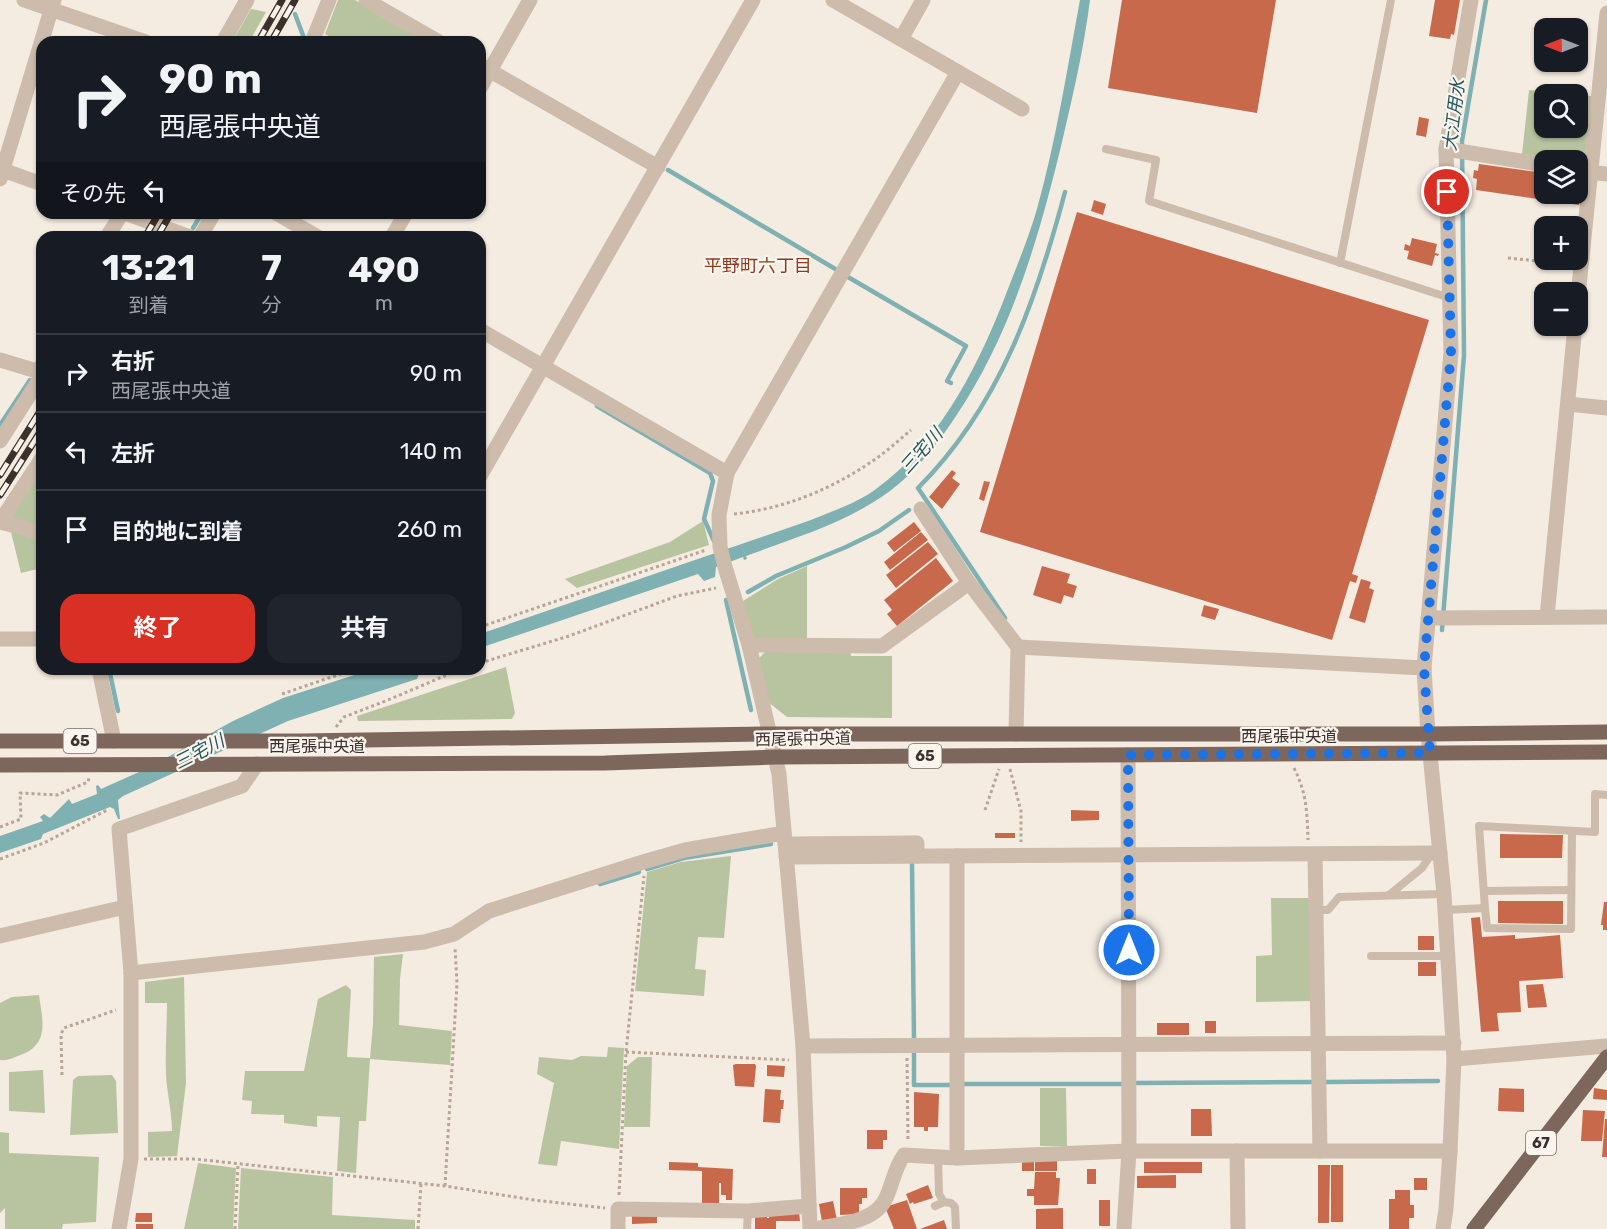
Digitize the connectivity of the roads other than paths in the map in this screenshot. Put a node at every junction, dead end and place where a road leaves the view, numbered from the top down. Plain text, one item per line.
1 (24, 0) edge
2 (247, 0) edge
3 (329, 0) edge
4 (366, 0) edge
5 (530, 0) edge
6 (753, 0) edge
7 (833, 0) edge
8 (923, 0) edge
9 (1391, 0) edge
10 (1471, 0) edge
11 (53, 5) edge
12 (1607, 13) edge
13 (43, 36) edge
14 (131, 36) edge
15 (226, 36) edge
16 (314, 36) edge
17 (429, 36) edge
18 (901, 39) junction
19 (36, 60) edge
20 (486, 66) edge
21 (486, 69) edge
22 (957, 72) junction
23 (1022, 109) dead end
24 (1106, 149) dead end
25 (1587, 150) edge
26 (1456, 151) junction
27 (1534, 163) edge
28 (658, 167) junction
29 (1588, 172) edge
30 (1, 173) edge
31 (1607, 174) edge
32 (36, 182) edge
33 (1583, 204) edge
34 (140, 219) edge
35 (286, 219) edge
36 (174, 231) edge
37 (308, 231) edge
38 (1340, 262) junction
39 (1579, 282) edge
40 (1450, 298) junction
41 (486, 333) edge
42 (1574, 336) edge
43 (0, 360) edge
44 (544, 367) junction
45 (36, 373) edge
46 (36, 383) edge
47 (1568, 404) junction
48 (1607, 408) edge
49 (0, 441) edge
50 (486, 466) edge
51 (36, 467) edge
52 (727, 473) junction
53 (921, 509) dead end
54 (0, 522) edge
55 (36, 531) edge
56 (969, 583) junction
57 (1547, 617) junction
58 (1607, 617) edge
59 (1438, 618) junction
60 (0, 639) edge
61 (36, 639) edge
62 (749, 645) junction
63 (1018, 647) junction
64 (1424, 668) junction
65 (100, 675) edge
66 (1607, 732) edge
67 (769, 734) junction
68 (1016, 734) junction
69 (1428, 734) junction
70 (0, 741) edge
71 (114, 741) junction
72 (1607, 752) edge
73 (1430, 753) junction
74 (1128, 755) junction
75 (775, 757) junction
76 (250, 764) junction
77 (0, 765) edge
78 (1607, 795) edge
79 (1572, 831) junction
80 (785, 844) junction
81 (1436, 853) junction
82 (1312, 854) junction
83 (1129, 855) junction
84 (957, 856) junction
85 (1484, 891) junction
86 (1571, 891) junction
87 (1389, 896) junction
88 (1444, 902) junction
89 (125, 907) junction
90 (1485, 908) junction
91 (1316, 910) junction
92 (0, 936) edge
93 (1371, 956) dead end
94 (1448, 956) junction
95 (131, 973) junction
96 (1318, 1043) junction
97 (1454, 1043) junction
98 (1129, 1044) junction
99 (957, 1045) junction
100 (1607, 1046) edge
101 (803, 1053) junction
102 (1607, 1057) edge
103 (1455, 1059) junction
104 (1129, 1151) junction
105 (1237, 1151) junction
106 (1320, 1151) junction
107 (1450, 1151) junction
108 (938, 1156) junction
109 (957, 1158) junction
110 (944, 1202) junction
111 (809, 1206) junction
112 (934, 1206) dead end
113 (747, 1211) junction
114 (119, 1229) edge
115 (618, 1229) edge
116 (747, 1229) edge
117 (812, 1229) edge
118 (956, 1229) edge
119 (1124, 1229) edge
120 (1238, 1229) edge
121 (1443, 1229) edge
122 (1474, 1229) edge

1 - 11 street
2 - 15 street
3 - 16 street
4 - 17 street
5 - 20 street
6 - 28 street
7 - 18 street
8 - 18 street
9 - 38 lane
10 - 26 street
11 - 13 street
11 - 14 street
12 - 25 street
18 - 22 street
19 - 30 street
21 - 28 street
22 - 23 street
22 - 52 street
24 - 38 lane
26 - 27 street
26 - 40 street
28 - 44 street
29 - 31 street
30 - 32 street
33 - 39 street
34 - 36 street
35 - 37 street
38 - 40 lane
40 - 59 street
41 - 44 street
42 - 47 street
43 - 45 street
44 - 50 street
44 - 52 street
46 - 49 street
47 - 48 street
47 - 57 street
51 - 54 street
52 - 62 street
53 - 56 street
54 - 55 street
56 - 62 street
56 - 63 street
57 - 58 street
57 - 59 street
59 - 64 street
60 - 61 street
62 - 67 street
63 - 64 street
63 - 68 street
64 - 69 street
65 - 71 street
66 - 69 main road, 西尾張中央道 / 65
67 - 68 main road, 西尾張中央道 / 65
67 - 71 main road, 西尾張中央道 / 65
67 - 75 street
68 - 69 main road, 西尾張中央道 / 65
69 - 73 street
70 - 71 main road, 西尾張中央道 / 65
72 - 73 main road, 西尾張中央道 / 65
73 - 74 main road, 西尾張中央道 / 65
73 - 81 street
74 - 75 main road, 西尾張中央道 / 65
74 - 83 street
75 - 76 main road, 西尾張中央道 / 65
75 - 80 street
76 - 77 main road, 西尾張中央道 / 65
76 - 89 street
78 - 79 lane
79 - 85 lane
79 - 86 lane
80 - 84 street
80 - 95 street
80 - 101 street
81 - 82 street
81 - 87 lane
81 - 88 street
82 - 83 street
82 - 91 street
83 - 84 street
83 - 98 street
84 - 99 street
85 - 86 lane
85 - 90 lane
86 - 90 lane
87 - 88 lane
87 - 91 lane
88 - 90 lane
88 - 94 street
89 - 92 street
89 - 95 street
91 - 96 street
93 - 94 lane
94 - 97 street
95 - 114 street
96 - 97 street
96 - 98 street
96 - 106 street
97 - 103 street
98 - 99 street
98 - 104 street
99 - 101 street
99 - 109 street
100 - 103 street
101 - 111 street
102 - 122 main road, 67
103 - 107 street
104 - 105 street
104 - 109 street
104 - 119 street
105 - 106 street
105 - 120 street
106 - 107 street
107 - 121 street
108 - 109 street
108 - 110 lane
108 - 117 street
110 - 112 lane
110 - 118 lane
111 - 113 street
111 - 117 street
113 - 115 street
113 - 116 lane

